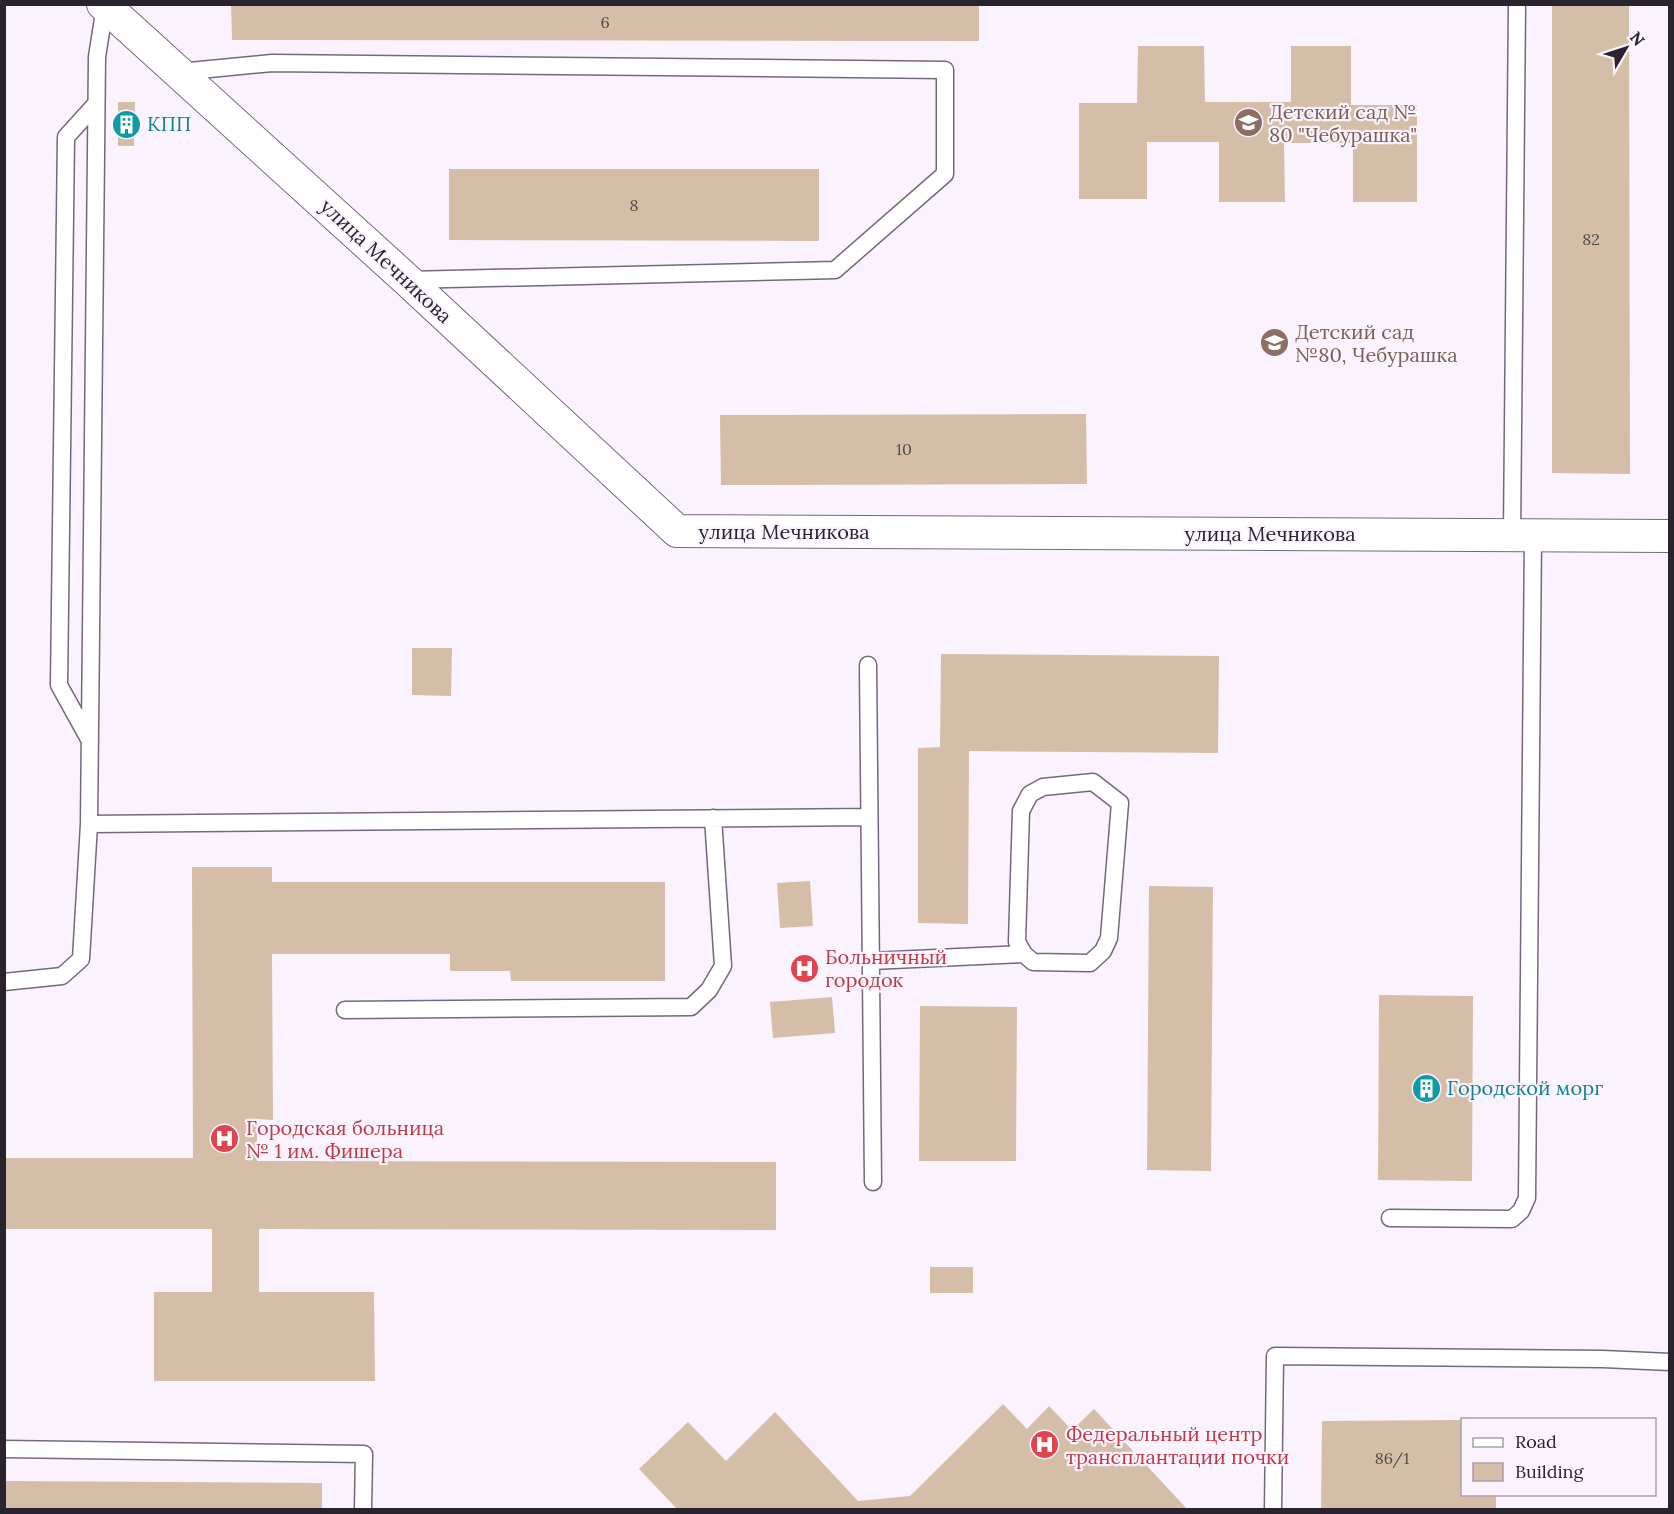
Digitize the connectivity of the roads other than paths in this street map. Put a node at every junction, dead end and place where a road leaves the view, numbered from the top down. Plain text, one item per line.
1 (1517, 4) edge
2 (104, 5) edge
3 (178, 72) junction
4 (96, 104) junction
5 (407, 280) junction
6 (1523, 535) junction
7 (1670, 536) edge
8 (868, 665) dead end
9 (90, 742) junction
10 (869, 817) junction
11 (713, 818) junction
12 (89, 824) junction
13 (1024, 954) junction
14 (871, 961) junction
15 (4, 982) edge
16 (345, 1010) dead end
17 (873, 1182) dead end
18 (1390, 1218) dead end
19 (1670, 1362) edge
20 (4, 1449) edge
21 (363, 1509) edge
22 (1273, 1509) edge

1 - 6 lane
2 - 3 street, улица Мечникова
2 - 4 lane
3 - 5 street, улица Мечникова
3 - 5 lane
4 - 9 lane
4 - 9 lane
5 - 6 street, улица Мечникова
6 - 7 street, улица Мечникова
6 - 18 lane
8 - 10 lane
9 - 12 lane
10 - 11 lane
10 - 14 lane
11 - 12 lane
11 - 16 lane
12 - 15 lane
13 - 13 lane
13 - 14 lane
14 - 17 lane
19 - 22 lane
20 - 21 lane

